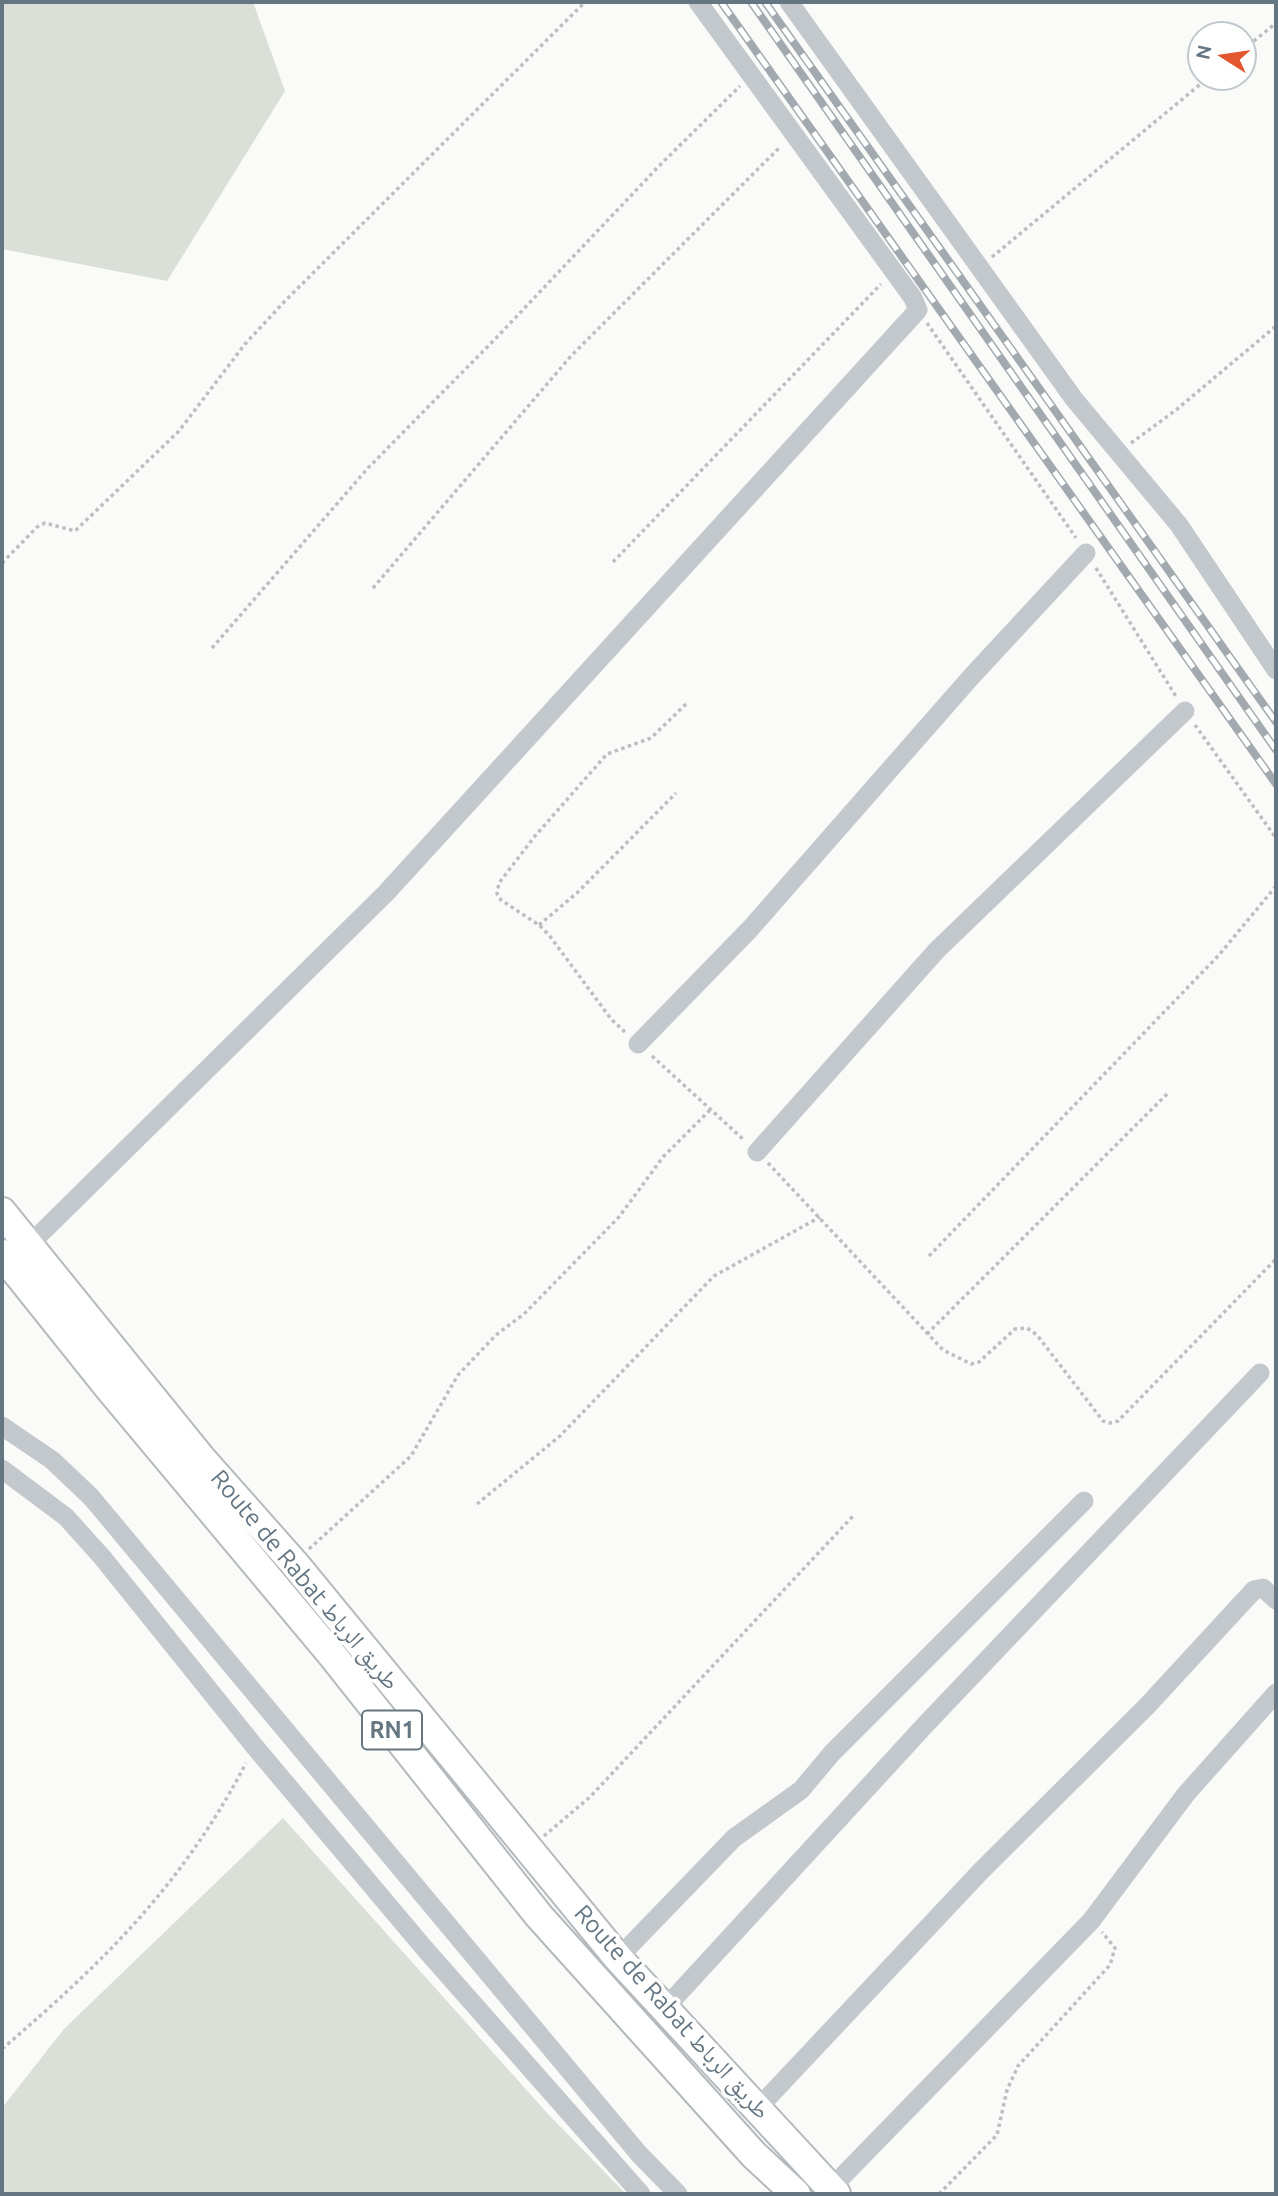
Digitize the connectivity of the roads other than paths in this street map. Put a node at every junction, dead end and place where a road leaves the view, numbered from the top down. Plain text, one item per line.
1 (698, 2) edge
2 (789, 2) edge
3 (1086, 552) road end
4 (1276, 670) edge
5 (1185, 711) road end
6 (638, 1044) road end
7 (757, 1152) road end
8 (2, 1212) edge
9 (15, 1250) edge
10 (1260, 1373) dead end
11 (2, 1426) edge
12 (2, 1469) edge
13 (1084, 1501) dead end
14 (1276, 1600) edge
15 (1276, 1693) edge
16 (618, 1958) junction
17 (666, 2007) junction
18 (759, 2107) junction
19 (732, 2131) junction
20 (833, 2192) edge
21 (641, 2194) edge
22 (678, 2194) edge
23 (796, 2194) edge

1 - 9 street
2 - 4 street
3 - 6 street
5 - 7 street
8 - 9 highway, Route de Rabat طريق الرباط / RN1
9 - 16 highway, Route de Rabat طريق الرباط / RN1
9 - 19 highway, Route de Rabat طريق الرباط / RN1
10 - 17 street
11 - 22 street
12 - 21 street
13 - 16 street
14 - 18 street
15 - 20 street
16 - 17 highway, Route de Rabat طريق الرباط / RN1
17 - 18 highway, Route de Rabat طريق الرباط / RN1
18 - 19 highway
18 - 20 highway, Route de Rabat طريق الرباط / RN1
19 - 23 highway, Route de Rabat طريق الرباط / RN1

